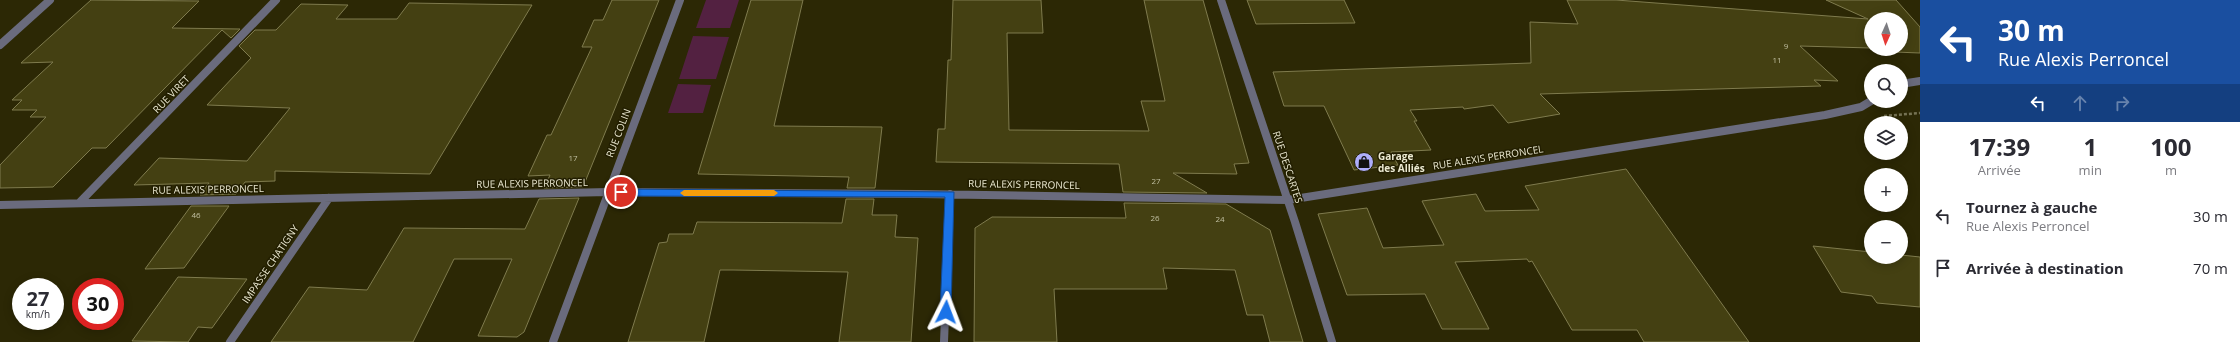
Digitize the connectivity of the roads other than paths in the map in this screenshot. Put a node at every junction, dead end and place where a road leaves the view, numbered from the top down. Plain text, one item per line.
1 (50, 0) edge
2 (276, 0) edge
3 (680, 0) edge
4 (1220, 0) edge
5 (0, 45) edge
6 (1920, 80) edge
7 (1908, 83) edge
8 (1864, 105) edge
9 (608, 192) junction
10 (950, 194) junction
11 (329, 198) junction
12 (1288, 200) junction
13 (80, 202) junction
14 (0, 205) edge
15 (230, 342) edge
16 (553, 342) edge
17 (944, 342) edge
18 (1332, 342) edge

1 - 5 street
2 - 13 street, RUE VIRET
3 - 9 street, RUE COLIN
4 - 12 street, RUE DESCARTES
6 - 7 street
8 - 12 street, RUE ALEXIS PERRONCEL
9 - 10 street, RUE ALEXIS PERRONCEL
9 - 11 street, RUE ALEXIS PERRONCEL
9 - 16 street, RUE COLIN
10 - 12 street, RUE ALEXIS PERRONCEL
10 - 17 street
11 - 13 street, RUE ALEXIS PERRONCEL
11 - 15 street, IMPASSE CHATIGNY
12 - 18 street, RUE DESCARTES
13 - 14 street, RUE ALEXIS PERRONCEL

